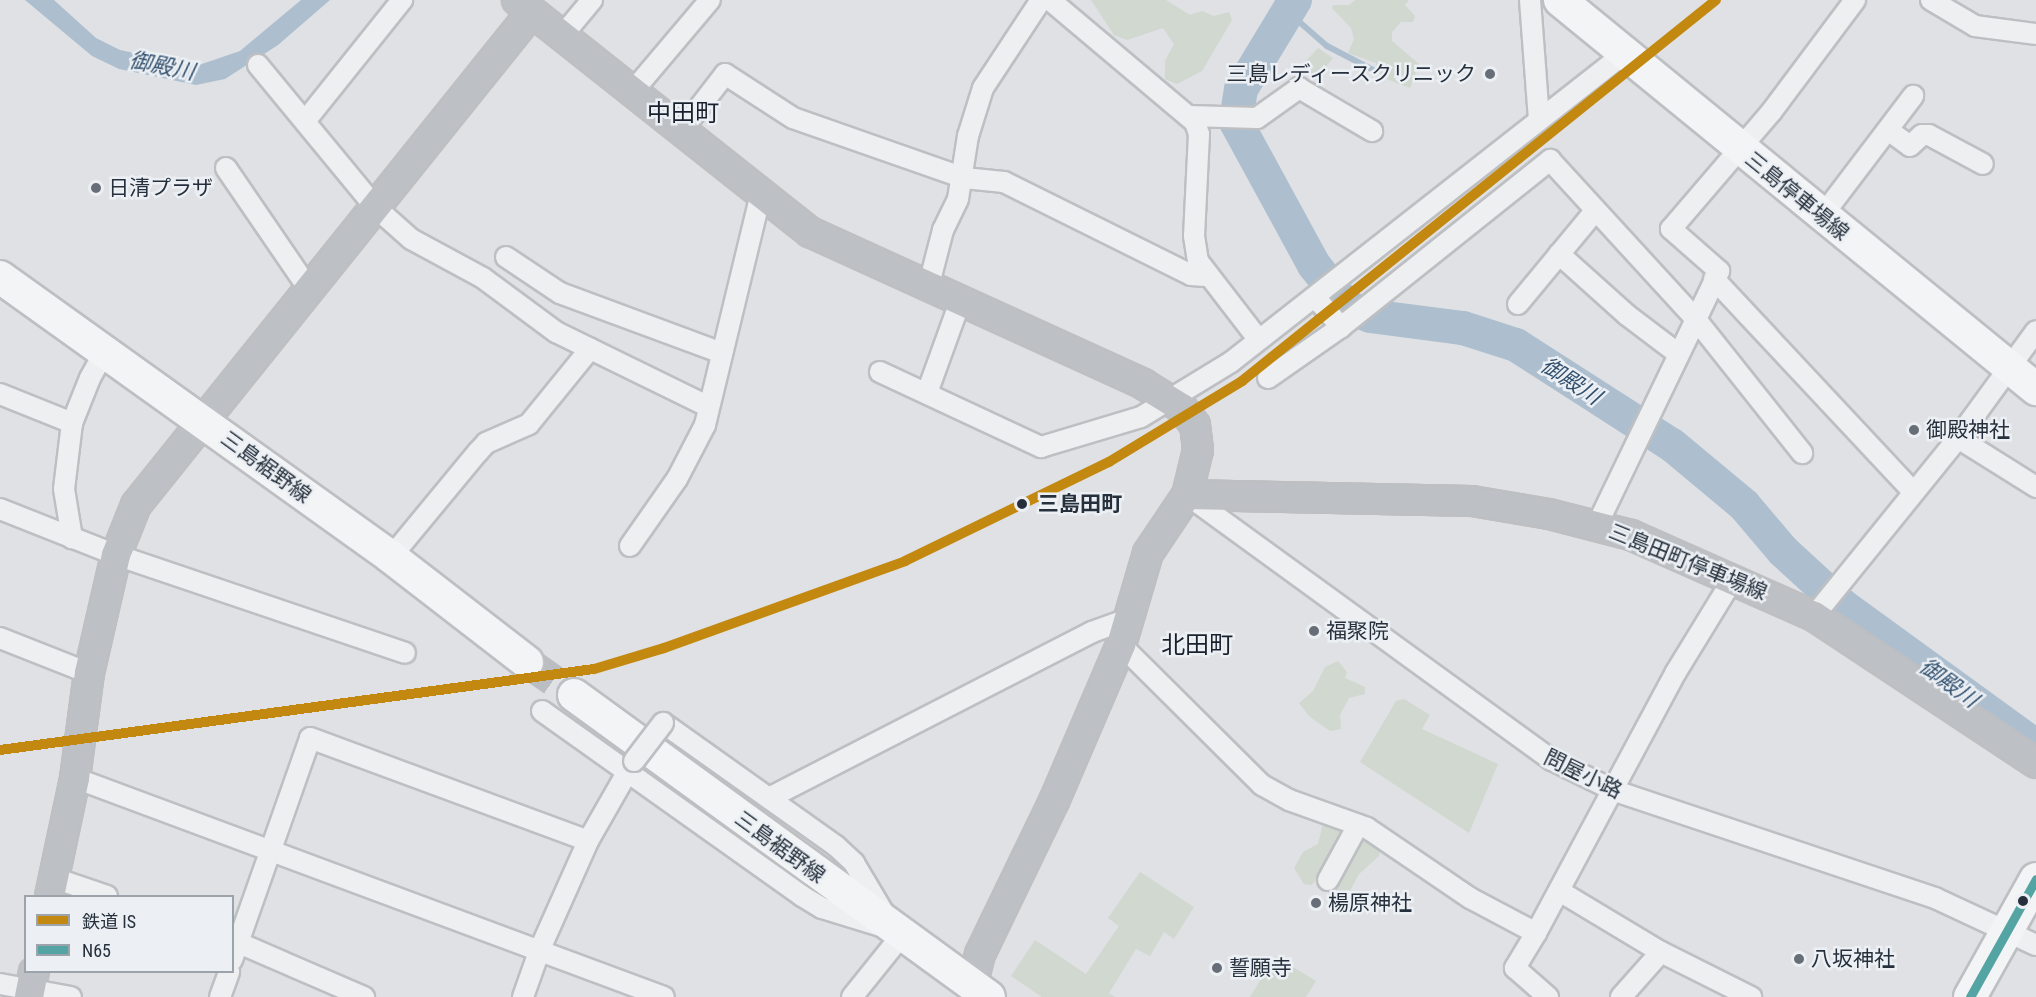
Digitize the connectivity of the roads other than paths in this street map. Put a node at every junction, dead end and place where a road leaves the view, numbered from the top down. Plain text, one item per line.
1 (402, 0) edge
2 (592, 0) edge
3 (710, 0) edge
4 (1041, 0) edge
5 (1050, 0) edge
6 (1530, 0) edge
7 (1560, 0) edge
8 (1855, 0) edge
9 (1931, 0) edge
10 (524, 6) edge
11 (2036, 34) edge
12 (562, 36) junction
13 (1624, 54) junction
14 (258, 65) dead end
15 (633, 91) junction
16 (1913, 96) dead end
17 (1190, 116) junction
18 (1539, 119) junction
19 (306, 120) junction
20 (1888, 130) junction
21 (681, 131) junction
22 (1372, 132) dead end
23 (1739, 149) junction
24 (1983, 164) dead end
25 (226, 168) dead end
26 (964, 178) junction
27 (761, 193) junction
28 (375, 207) junction
29 (1595, 211) junction
30 (1822, 216) junction
31 (1559, 254) junction
32 (506, 257) dead end
33 (1206, 276) junction
34 (0, 277) edge
35 (1714, 279) junction
36 (928, 288) junction
37 (309, 289) junction
38 (1317, 295) junction
39 (960, 302) junction
40 (1518, 304) dead end
41 (1694, 317) junction
42 (1341, 327) junction
43 (2036, 331) edge
44 (1258, 339) junction
45 (590, 349) junction
46 (104, 353) junction
47 (722, 353) junction
48 (1677, 353) junction
49 (2006, 367) junction
50 (880, 372) dead end
51 (1268, 378) dead end
52 (2036, 389) edge
53 (927, 393) junction
54 (0, 394) edge
55 (1171, 400) junction
56 (709, 406) junction
57 (72, 423) junction
58 (204, 423) junction
59 (1958, 438) junction
60 (1802, 453) dead end
61 (2036, 487) edge
62 (1913, 492) junction
63 (1187, 495) junction
64 (0, 509) edge
65 (1597, 525) junction
66 (72, 538) junction
67 (630, 546) dead end
68 (116, 555) junction
69 (391, 557) junction
70 (1733, 579) junction
71 (1814, 616) junction
72 (1124, 632) junction
73 (0, 638) edge
74 (405, 653) dead end
75 (527, 662) tunnel mouth
76 (89, 673) junction
77 (574, 695) tunnel mouth
78 (542, 711) dead end
79 (2036, 763) edge
80 (629, 767) junction
81 (75, 778) junction
82 (1615, 791) junction
83 (771, 797) junction
84 (1358, 825) junction
85 (588, 841) junction
86 (273, 851) junction
87 (2036, 879) edge
88 (1328, 880) dead end
89 (52, 887) edge
90 (1561, 892) junction
91 (96, 895) edge
92 (2008, 929) junction
93 (895, 932) junction
94 (1536, 933) junction
95 (2036, 945) edge
96 (234, 947) edge
97 (540, 949) junction
98 (1661, 952) junction
99 (229, 973) edge
100 (0, 984) edge
101 (31, 986) edge
102 (977, 993) edge
103 (71, 997) edge
104 (220, 997) edge
105 (364, 997) edge
106 (524, 997) edge
107 (664, 997) edge
108 (852, 997) edge
109 (1548, 997) edge
110 (1621, 997) edge
111 (1751, 997) edge
112 (1970, 997) edge

1 - 19 street
2 - 12 street
3 - 15 street
4 - 26 street
5 - 17 street
6 - 18 street
7 - 13 main road, 三島停車場線
8 - 23 street
9 - 11 street
10 - 12 street
10 - 28 street
12 - 15 street
13 - 18 street
13 - 23 main road, 三島停車場線
14 - 19 street
15 - 21 street
16 - 20 street
17 - 22 street
17 - 33 street
18 - 38 street
19 - 28 street
20 - 24 street
20 - 30 street
21 - 26 street
21 - 27 street
23 - 30 main road, 三島停車場線
23 - 35 street
25 - 37 street
26 - 33 street
26 - 36 street
27 - 36 street
27 - 47 street
28 - 37 street
28 - 45 street
29 - 31 street
29 - 41 street
29 - 42 street
30 - 49 main road, 三島停車場線
31 - 40 street
31 - 48 street
32 - 47 street
33 - 44 street
34 - 46 main road, 三島裾野線
35 - 41 street
35 - 62 street
36 - 39 street
37 - 58 street
38 - 42 street
38 - 44 street
39 - 53 street
39 - 55 street
41 - 48 street
41 - 60 street
42 - 51 street
43 - 49 street
44 - 55 street
45 - 56 street
45 - 69 street
46 - 57 street
46 - 58 main road, 三島裾野線
47 - 56 street
48 - 65 street
49 - 52 main road, 三島停車場線
49 - 59 street
50 - 53 street
53 - 55 street
54 - 57 street
55 - 63 street
56 - 67 street
57 - 66 street
58 - 68 street
58 - 69 main road, 三島裾野線
59 - 61 street
59 - 62 street
62 - 71 street
63 - 65 street, 三島田町停車場線
63 - 72 street
63 - 82 street, 問屋小路
64 - 66 street
65 - 70 street, 三島田町停車場線
66 - 68 street
68 - 74 street
68 - 76 street
69 - 75 main road, 三島裾野線
70 - 71 street, 三島田町停車場線
70 - 82 street
71 - 79 street, 三島田町停車場線
72 - 83 street
72 - 84 street
72 - 102 street
73 - 76 street
76 - 81 street
77 - 93 main road, 三島裾野線
78 - 80 street
80 - 83 street, bridge
80 - 85 street
80 - 93 street
81 - 86 street
81 - 89 street
82 - 90 street
82 - 92 street, 問屋小路
83 - 93 street
84 - 88 street
84 - 94 street
85 - 86 street
85 - 97 street
86 - 96 street
86 - 97 street
87 - 92 main road
89 - 91 street
90 - 94 street
90 - 98 street
92 - 95 street, 問屋小路
92 - 112 main road
93 - 102 main road, 三島裾野線
93 - 108 street
94 - 109 street
96 - 105 street
97 - 106 street
97 - 107 street
98 - 110 street
98 - 111 street
99 - 104 street
100 - 101 street
101 - 103 street

